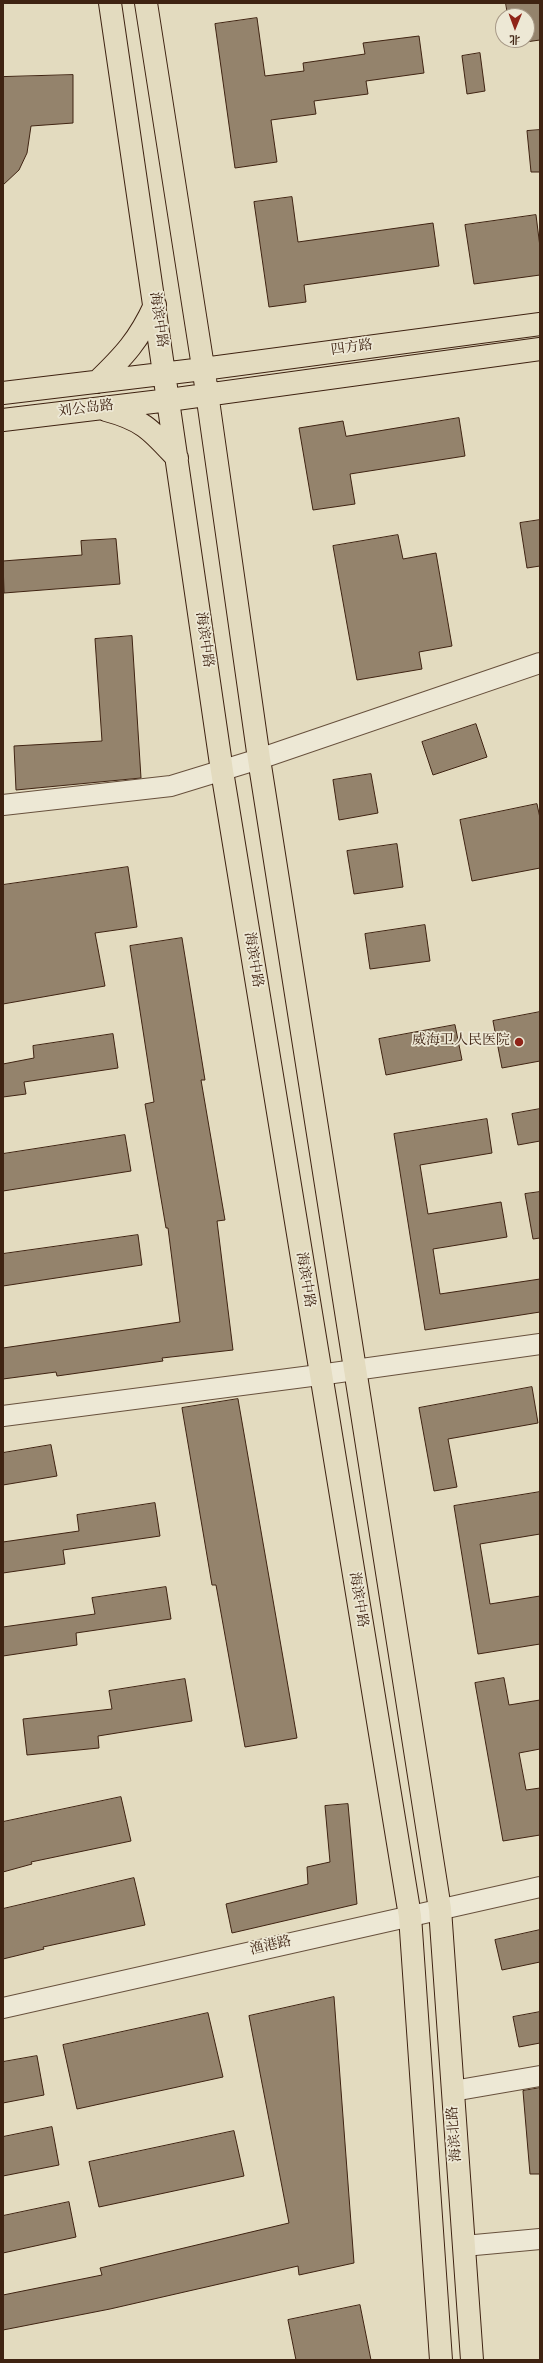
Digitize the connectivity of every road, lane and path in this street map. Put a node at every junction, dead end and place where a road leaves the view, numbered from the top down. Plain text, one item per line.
1 (110, 3) edge
2 (146, 3) edge
3 (155, 305) junction
4 (540, 324) edge
5 (540, 349) edge
6 (204, 369) junction
7 (165, 374) junction
8 (97, 382) junction
9 (3, 393) edge
10 (207, 394) junction
11 (169, 400) junction
12 (100, 408) junction
13 (3, 420) edge
14 (177, 458) junction
15 (540, 663) edge
16 (259, 759) junction
17 (222, 771) junction
18 (3, 806) edge
19 (540, 1344) edge
20 (355, 1371) junction
21 (319, 1376) junction
22 (3, 1416) edge
23 (540, 1887) edge
24 (440, 1909) junction
25 (410, 1916) junction
26 (3, 2008) edge
27 (540, 2076) edge
28 (453, 2091) junction
29 (540, 2239) edge
30 (464, 2246) junction
31 (441, 2360) edge
32 (472, 2360) edge

1 - 3 main road, 海滨中路
2 - 6 main road
3 - 7 main road, 海滨中路
3 - 8 main road
4 - 6 main road, 四方路
5 - 10 main road, 四方路
6 - 7 main road, 四方路
6 - 10 main road
7 - 8 main road, 刘公岛路
7 - 11 main road, 海滨中路
8 - 9 main road, 刘公岛路
10 - 11 main road, 四方路
10 - 16 main road
11 - 12 main road, 刘公岛路
11 - 14 main road, 海滨中路
12 - 13 main road, 刘公岛路
12 - 14 main road
14 - 17 main road, 海滨中路
15 - 16 street
16 - 17 street
16 - 20 main road
17 - 18 street
17 - 21 main road, 海滨中路
19 - 20 street
20 - 21 street
20 - 24 main road
21 - 22 street
21 - 25 main road, 海滨中路
23 - 24 street, 渔港路
24 - 25 street, 渔港路
24 - 28 main road, 海滨北路
25 - 26 street, 渔港路
25 - 31 main road
27 - 28 street
28 - 30 main road, 海滨北路
29 - 30 street
30 - 32 main road, 海滨北路

